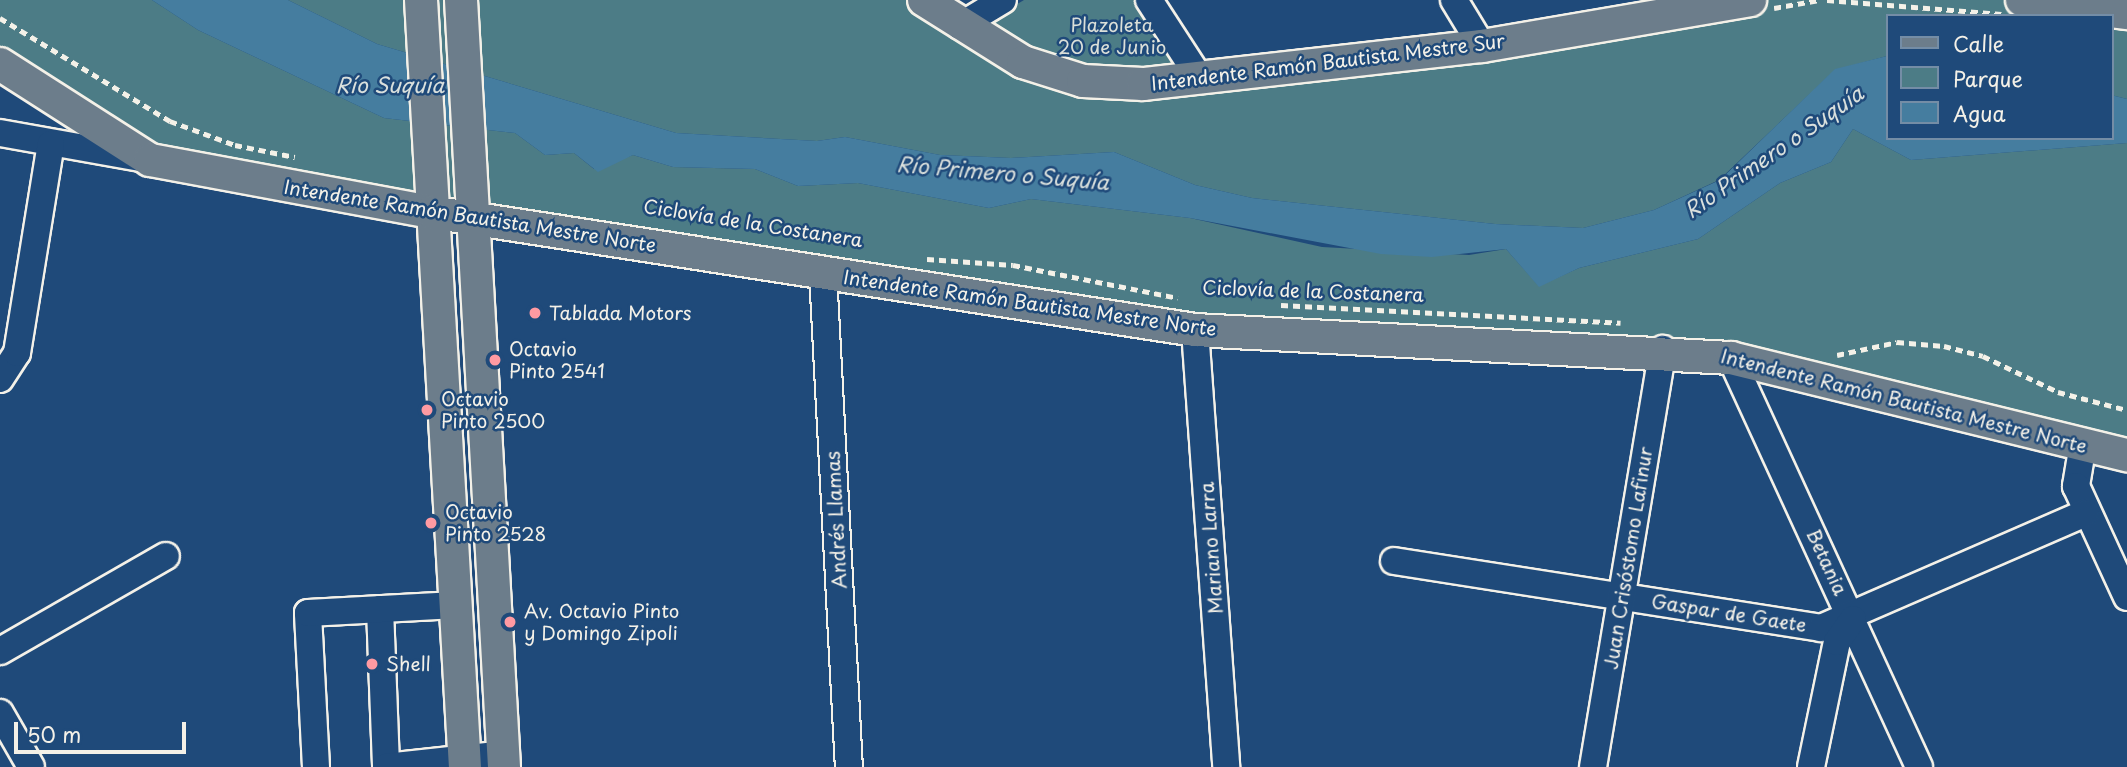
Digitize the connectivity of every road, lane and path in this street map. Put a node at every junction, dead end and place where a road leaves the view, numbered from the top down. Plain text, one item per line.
1 (421, 0) edge
2 (461, 0) edge
3 (924, 0) edge
4 (1003, 0) edge
5 (1149, 0) edge
6 (1454, 0) edge
7 (1750, 0) edge
8 (1827, 0) edge
9 (2014, 7) edge
10 (2127, 13) edge
11 (0, 18) edge
12 (960, 26) junction
13 (1482, 46) junction
14 (0, 64) edge
15 (1202, 80) junction
16 (0, 134) edge
17 (51, 144) junction
18 (303, 159) dead end
19 (150, 160) junction
20 (431, 200) junction
21 (469, 205) junction
22 (918, 259) dead end
23 (823, 273) junction
24 (1266, 304) dead end
25 (1192, 315) junction
26 (1627, 324) dead end
27 (1663, 349) junction
28 (1828, 356) dead end
29 (1731, 358) junction
30 (0, 379) edge
31 (2127, 410) edge
32 (2082, 444) junction
33 (2127, 455) edge
34 (2085, 513) junction
35 (166, 556) dead end
36 (1394, 561) dead end
37 (1621, 596) junction
38 (2127, 597) edge
39 (456, 605) junction
40 (380, 609) junction
41 (1853, 619) junction
42 (0, 651) edge
43 (0, 713) edge
44 (503, 760) edge
45 (464, 763) edge
46 (32, 767) edge
47 (316, 767) edge
48 (386, 767) edge
49 (849, 767) edge
50 (1226, 767) edge
51 (1593, 767) edge
52 (1811, 767) edge
53 (1919, 767) edge

1 - 20 main road
2 - 21 main road
3 - 12 main road, Intendente Ramón Bautista Mestre Sur
4 - 12 street
5 - 15 street
6 - 13 street
7 - 13 main road, Intendente Ramón Bautista Mestre Sur
8 - 9 path
9 - 10 main road
11 - 18 path
12 - 15 main road, Intendente Ramón Bautista Mestre Sur
13 - 15 main road, Intendente Ramón Bautista Mestre Sur
14 - 19 main road, Intendente Ramón Bautista Mestre Norte
16 - 17 street
17 - 19 street
17 - 30 street
19 - 20 main road, Intendente Ramón Bautista Mestre Norte
20 - 21 main road, Intendente Ramón Bautista Mestre Norte
20 - 39 main road
21 - 23 main road, Intendente Ramón Bautista Mestre Norte
21 - 44 main road
22 - 25 path, Ciclovía de la Costanera
23 - 25 main road, Intendente Ramón Bautista Mestre Norte
23 - 49 street, Andrés Llamas
24 - 26 path, Ciclovía de la Costanera
25 - 27 main road, Intendente Ramón Bautista Mestre Norte
25 - 50 street, Mariano Larra
27 - 29 main road, Intendente Ramón Bautista Mestre Norte
27 - 37 street, Juan Crisóstomo Lafinur
28 - 31 path
29 - 32 main road, Intendente Ramón Bautista Mestre Norte
29 - 41 street, Betania
32 - 33 main road, Intendente Ramón Bautista Mestre Norte
32 - 34 street
34 - 38 street
34 - 41 street, Gaspar de Gaete
35 - 42 street
36 - 37 street, Gaspar de Gaete
37 - 41 street, Gaspar de Gaete
37 - 51 street, Juan Crisóstomo Lafinur
39 - 40 street
39 - 45 main road
40 - 47 street
40 - 48 street
41 - 52 street
41 - 53 street, Betania
43 - 46 street
44 - 45 street
45 - 48 street

